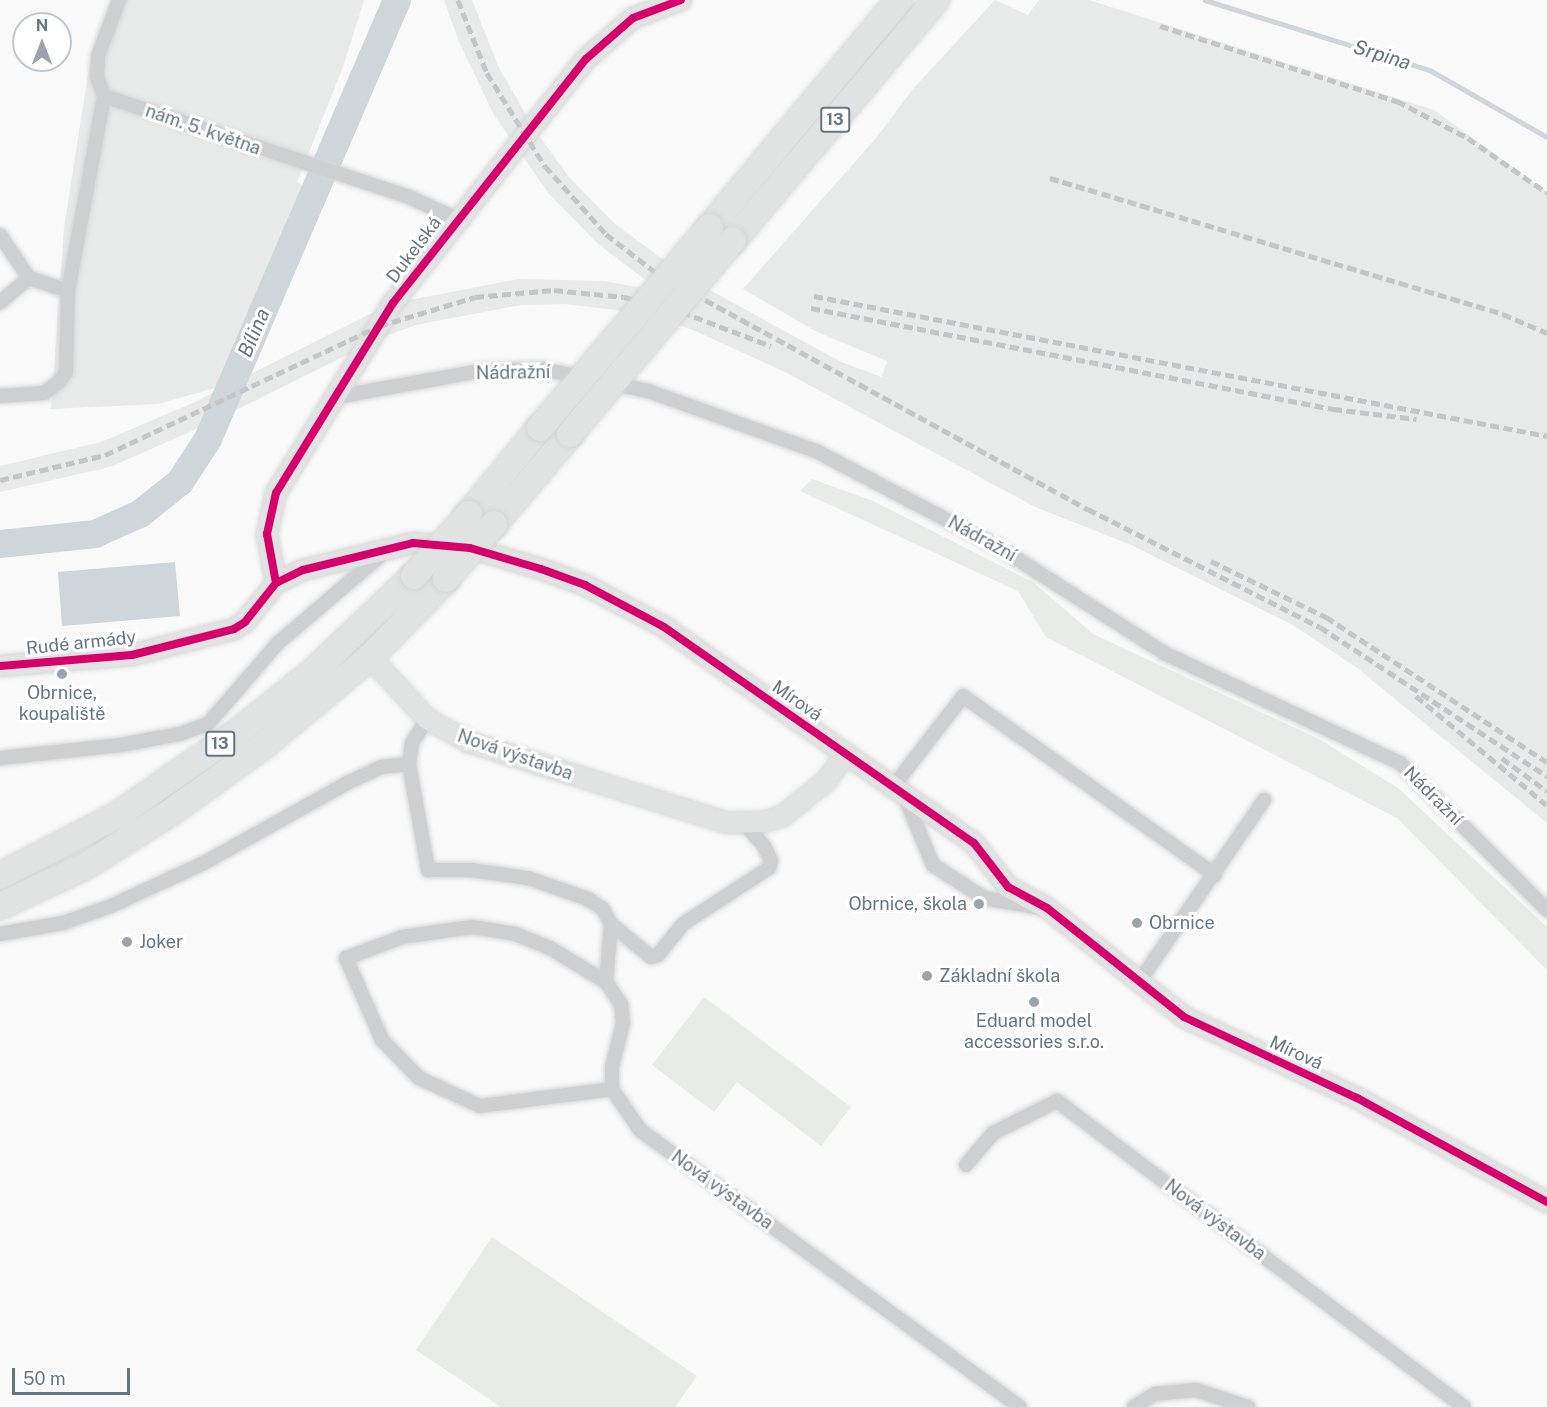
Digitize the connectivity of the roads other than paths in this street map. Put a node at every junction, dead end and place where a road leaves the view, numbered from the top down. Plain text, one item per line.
1 (119, 0) edge
2 (681, 0) edge
3 (899, 0) edge
4 (936, 0) edge
5 (104, 96) junction
6 (457, 219) junction
7 (0, 236) edge
8 (29, 278) junction
9 (68, 291) junction
10 (0, 302) edge
11 (0, 396) edge
12 (336, 397) junction
13 (389, 549) junction
14 (276, 583) junction
15 (370, 657) junction
16 (0, 666) edge
17 (427, 719) junction
18 (846, 754) junction
19 (0, 758) edge
20 (409, 764) junction
21 (898, 791) junction
22 (1264, 800) dead end
23 (745, 824) junction
24 (1215, 875) junction
25 (0, 876) edge
26 (1023, 902) junction
27 (0, 906) edge
28 (1547, 910) edge
29 (611, 924) junction
30 (0, 934) edge
31 (606, 982) junction
32 (1139, 982) junction
33 (612, 1089) junction
34 (966, 1165) dead end
35 (1547, 1202) edge
36 (1020, 1407) edge
37 (1134, 1407) edge
38 (1248, 1407) edge
39 (1464, 1407) edge

1 - 5 street
2 - 6 street, Dukelská
3 - 25 highway, 13, bridge
4 - 15 highway, 13, bridge
5 - 6 street, nám. 5. května
5 - 9 street
6 - 12 street, Dukelská
7 - 8 street
8 - 9 street
8 - 10 street
9 - 11 street
12 - 14 street, Dukelská
12 - 28 street, Nádražní
13 - 14 street
13 - 18 street, Mírová
13 - 19 street
14 - 16 street, Rudé armády
15 - 17 street, Nová výstavba
15 - 27 highway, 13
17 - 20 street
17 - 23 street, Nová výstavba
18 - 21 street, Mírová
18 - 23 street, Nová výstavba
20 - 29 street
20 - 30 street
21 - 24 street
21 - 26 street, Mírová
21 - 26 street, Mírová
22 - 24 street
23 - 29 street
24 - 32 street
26 - 32 street, Mírová
29 - 31 street
31 - 33 street
31 - 33 street
32 - 35 street, Mírová
33 - 36 street, Nová výstavba
34 - 39 street, Nová výstavba
37 - 38 street

